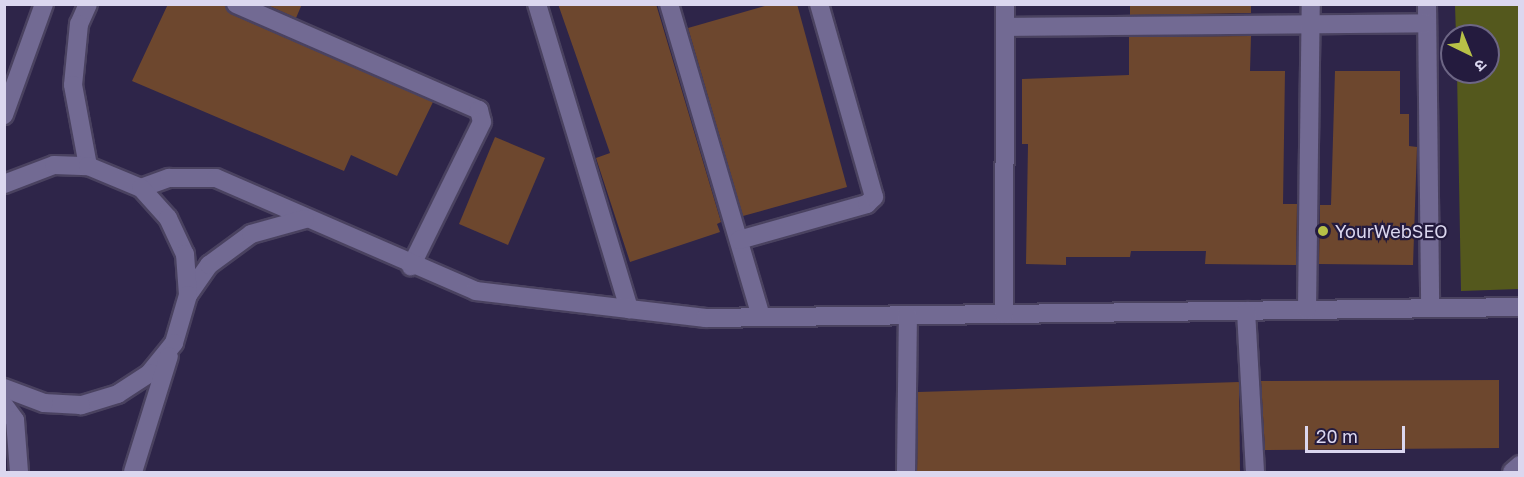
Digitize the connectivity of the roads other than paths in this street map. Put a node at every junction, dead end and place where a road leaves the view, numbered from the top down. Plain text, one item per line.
1 (44, 4) edge
2 (88, 4) edge
3 (236, 4) edge
4 (537, 4) edge
5 (669, 4) edge
6 (819, 4) edge
7 (1005, 4) edge
8 (1311, 4) edge
9 (1427, 4) edge
10 (1427, 23) junction
11 (1310, 24) junction
12 (1005, 27) junction
13 (4, 114) edge
14 (88, 166) junction
15 (4, 184) edge
16 (141, 188) junction
17 (305, 219) junction
18 (739, 240) junction
19 (411, 266) junction
20 (188, 295) junction
21 (1520, 307) edge
22 (1430, 308) junction
23 (629, 309) junction
24 (1307, 310) junction
25 (1246, 311) junction
26 (1004, 314) junction
27 (908, 315) junction
28 (761, 317) junction
29 (174, 343) junction
30 (4, 387) edge
31 (4, 405) edge
32 (1520, 465) edge
33 (19, 472) edge
34 (133, 472) edge
35 (906, 472) edge
36 (1255, 472) edge
37 (1512, 472) edge

1 - 13 street
2 - 14 street
3 - 19 street
4 - 23 street
5 - 18 street
6 - 18 street
7 - 12 street
8 - 11 street
9 - 10 street
10 - 11 street
10 - 22 street
11 - 12 street
11 - 24 street
12 - 26 street
14 - 15 street
14 - 16 street
16 - 17 street
16 - 20 street
17 - 19 street
17 - 20 street
18 - 28 street
19 - 23 street
20 - 29 street
21 - 22 street
22 - 24 street
23 - 28 street
24 - 25 street
25 - 26 street
25 - 36 street
26 - 27 street
27 - 28 street
27 - 35 street
29 - 30 street
29 - 34 street
31 - 33 street
32 - 37 street

